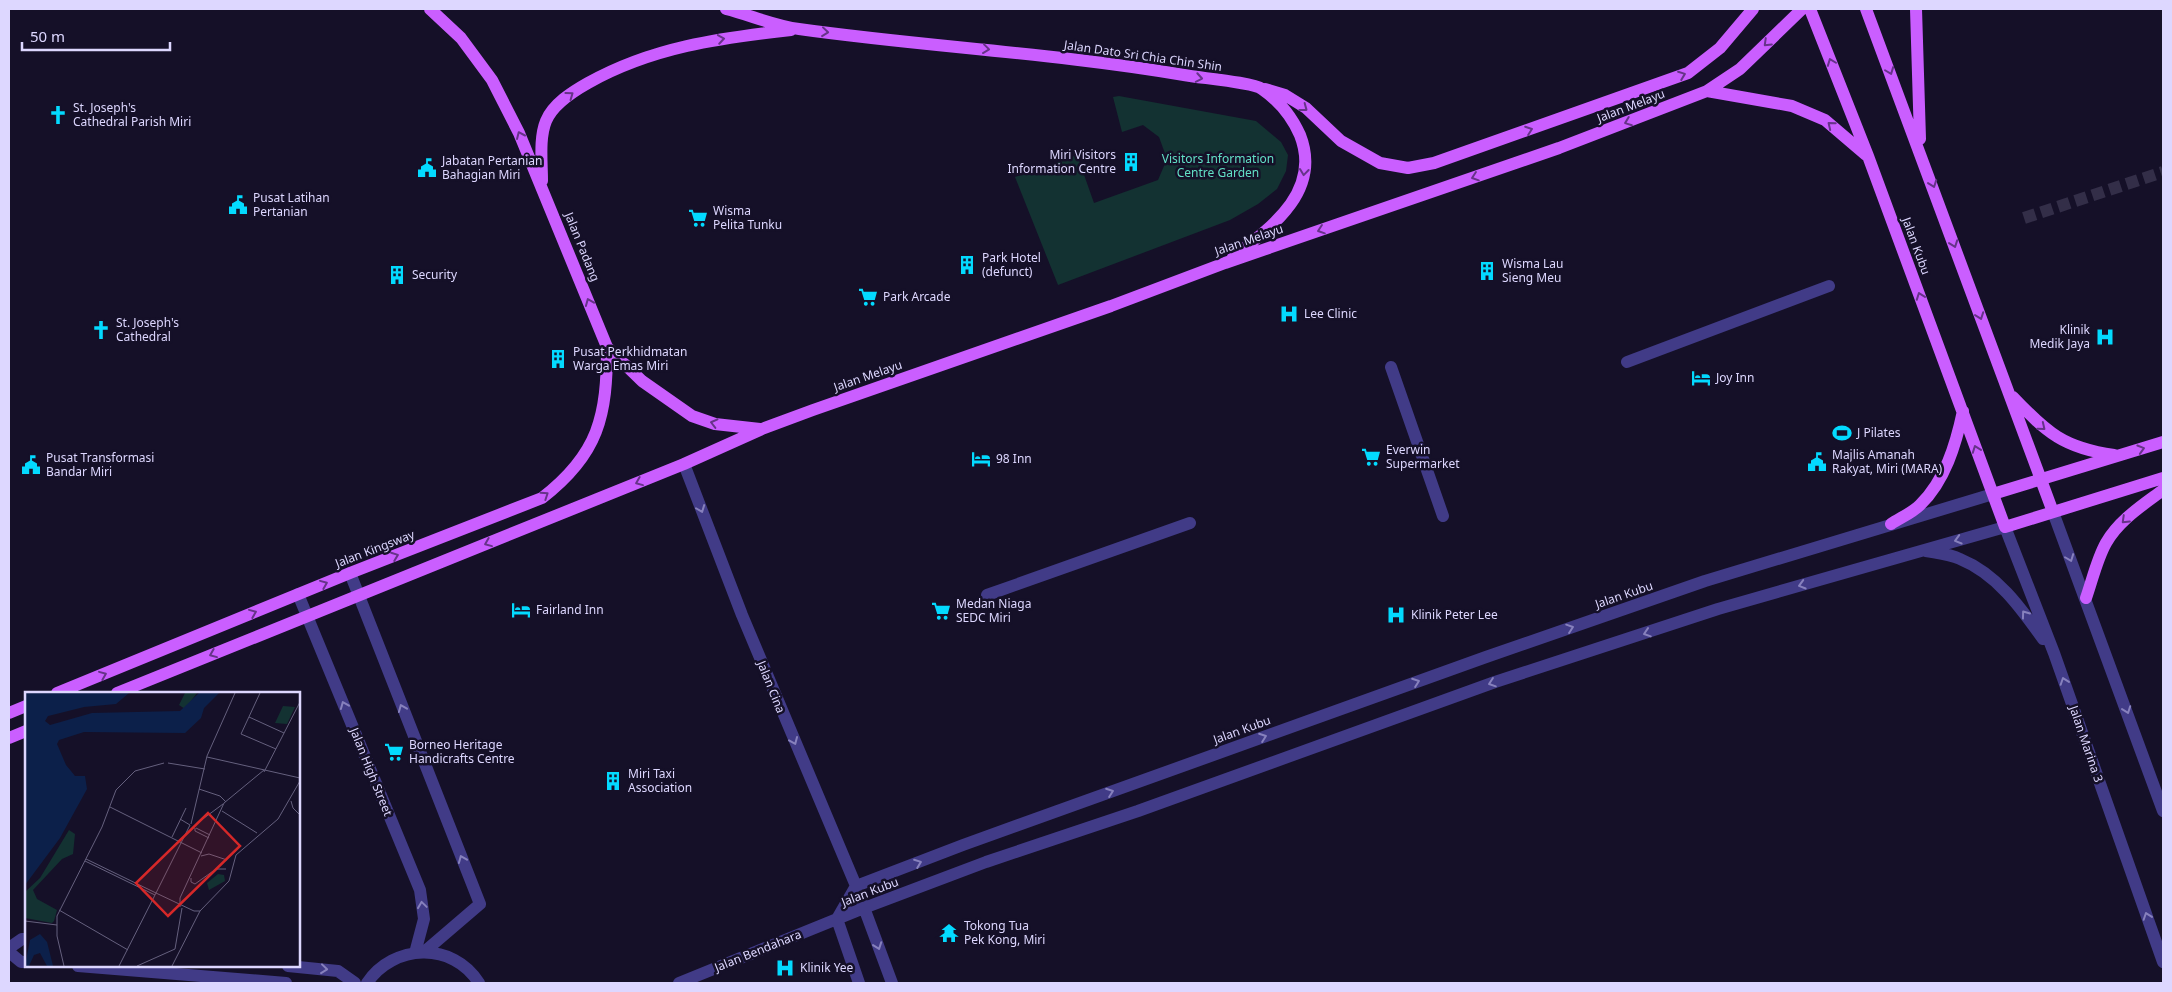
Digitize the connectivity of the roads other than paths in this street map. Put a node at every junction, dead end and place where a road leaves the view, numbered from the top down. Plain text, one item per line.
1 (430, 9) edge
2 (726, 9) edge
3 (1753, 9) edge
4 (1802, 9) edge
5 (1810, 9) edge
6 (1866, 9) edge
7 (1916, 9) edge
8 (798, 29) junction
9 (1260, 88) junction
10 (1707, 92) junction
11 (1920, 150) junction
12 (1868, 156) junction
13 (542, 186) junction
14 (1225, 263) junction
15 (1829, 286) dead end
16 (607, 347) junction
17 (1627, 362) dead end
18 (1391, 367) dead end
19 (2008, 392) junction
20 (1963, 411) junction
21 (762, 429) junction
22 (2163, 442) edge
23 (2118, 456) junction
24 (684, 464) junction
25 (2163, 478) edge
26 (2041, 479) junction
27 (2163, 490) edge
28 (1993, 494) junction
29 (2053, 512) junction
30 (1443, 516) dead end
31 (1190, 523) dead end
32 (1890, 524) junction
33 (2005, 527) junction
34 (1923, 550) junction
35 (350, 573) junction
36 (298, 594) junction
37 (988, 595) dead end
38 (358, 596) junction
39 (2086, 598) junction
40 (306, 616) junction
41 (2054, 653) junction
42 (59, 692) edge
43 (119, 692) edge
44 (25, 706) edge
45 (9, 713) edge
46 (25, 730) edge
47 (9, 738) edge
48 (2163, 811) edge
49 (856, 886) junction
50 (864, 908) junction
51 (837, 919) junction
52 (25, 939) edge
53 (9, 950) edge
54 (419, 952) junction
55 (25, 962) edge
56 (2163, 962) edge
57 (90, 967) edge
58 (298, 967) edge
59 (286, 983) edge
60 (356, 983) edge
61 (367, 983) edge
62 (479, 983) edge
63 (679, 983) edge
64 (859, 983) edge
65 (892, 983) edge

13 -> 1 main road, Jalan Padang
2 - 8 main road, Jalan Dato Sri Chia Chin Shin
9 -> 3 main road, Jalan Melayu
4 -> 10 main road, Jalan Melayu
12 -> 5 main road, Jalan Kubu
6 -> 11 main road
7 - 11 main road
8 -> 9 main road, Jalan Dato Sri Chia Chin Shin
13 -> 8 main road, Jalan Dato Sri Chia Chin Shin
9 -> 14 main road
12 -> 10 main road
10 -> 14 main road, Jalan Melayu
11 -> 19 main road
20 -> 12 main road, Jalan Kubu
16 -> 13 main road, Jalan Padang
14 - 21 main road, Jalan Melayu
15 - 17 street
21 -> 16 main road, Jalan Padang
35 -> 16 main road, Jalan Kingsway
18 - 30 street
19 -> 23 main road
19 - 26 main road
28 -> 20 main road, Jalan Kubu
20 - 32 main road
21 - 24 main road, Jalan Melayu
23 -> 22 main road, Jalan Kubu
23 - 26 main road, Jalan Kubu
24 -> 38 main road
24 -> 49 street, Jalan Cina
25 - 29 main road, Jalan Kubu
26 - 28 main road, Jalan Kubu
26 - 29 main road
27 -> 39 main road
28 - 32 street, Jalan Kubu
28 - 33 main road, Jalan Kubu
29 - 33 main road, Jalan Kubu
29 -> 39 street
31 - 37 street
49 -> 32 street, Jalan Kubu
33 -> 34 street, Jalan Kubu
33 - 41 street, Jalan Marina 3
41 -> 34 street
34 -> 50 street, Jalan Kubu
36 -> 35 main road, Jalan Kingsway
35 - 38 street
36 - 40 street, Jalan High Street
42 -> 36 main road, Jalan Kingsway
38 - 40 main road
54 -> 38 street
39 -> 48 street
40 -> 43 main road
54 -> 40 street, Jalan High Street
56 -> 41 street, Jalan Marina 3
44 - 45 main road
46 - 47 main road
49 - 50 street, Jalan Cina
49 - 51 street, Jalan Kubu
50 - 51 street, Jalan Kubu
50 -> 65 street, Jalan Cina
51 - 63 street, Jalan Bendahara
51 - 64 street
52 - 53 street
53 - 55 street
54 - 61 street
54 - 62 street
57 - 59 street
58 -> 60 street

